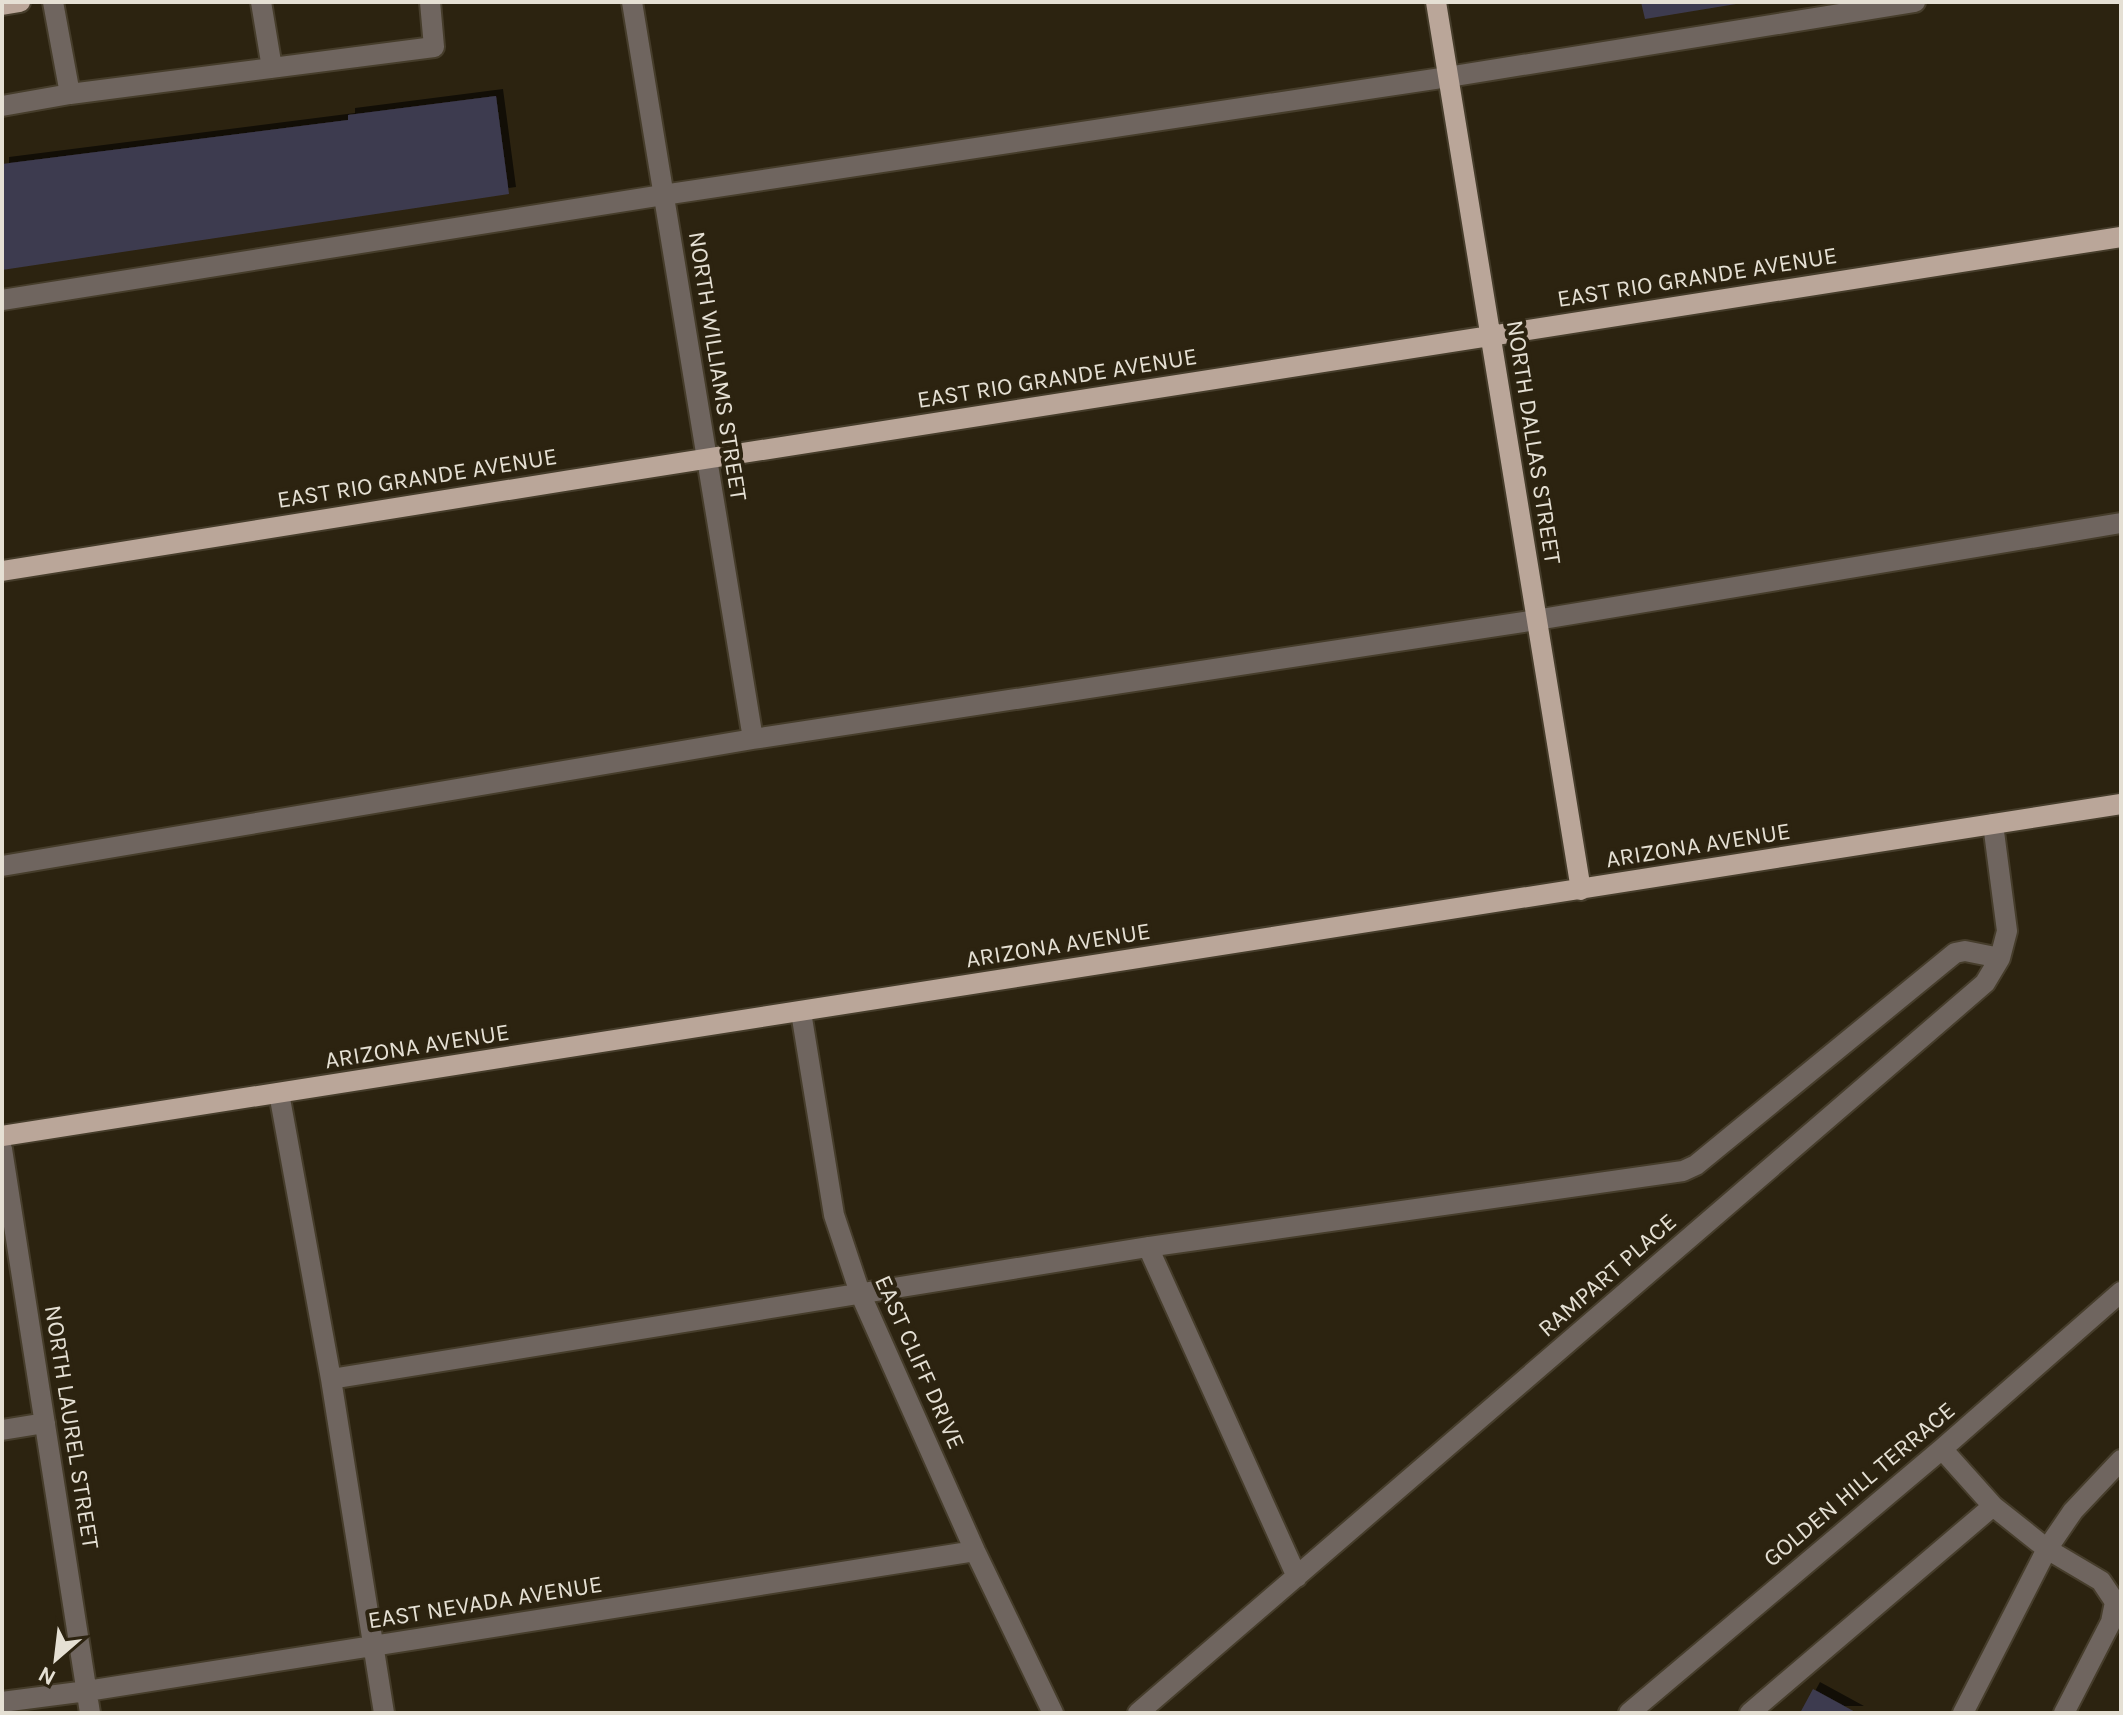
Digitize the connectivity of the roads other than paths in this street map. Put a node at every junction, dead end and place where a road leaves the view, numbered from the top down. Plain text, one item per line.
1 (20, 2) edge
2 (53, 2) edge
3 (261, 2) edge
4 (430, 2) edge
5 (632, 2) edge
6 (1436, 2) edge
7 (1915, 2) edge
8 (2, 5) edge
9 (272, 68) junction
10 (1448, 77) junction
11 (70, 94) junction
12 (2, 106) edge
13 (663, 195) junction
14 (2121, 237) edge
15 (2, 300) edge
16 (1490, 336) junction
17 (706, 457) junction
18 (2121, 523) edge
19 (2, 571) edge
20 (1536, 620) junction
21 (753, 739) junction
22 (2121, 804) edge
23 (1993, 824) junction
24 (2, 866) edge
25 (1581, 890) junction
26 (2000, 958) junction
27 (801, 1012) junction
28 (279, 1093) junction
29 (2, 1136) edge
30 (2, 1149) edge
31 (1148, 1247) junction
32 (2121, 1292) edge
33 (860, 1293) junction
34 (331, 1379) junction
35 (45, 1423) junction
36 (2, 1430) edge
37 (1942, 1449) junction
38 (2121, 1460) edge
39 (1993, 1506) junction
40 (2047, 1549) junction
41 (975, 1551) junction
42 (1297, 1577) junction
43 (374, 1645) junction
44 (87, 1691) junction
45 (2, 1702) edge
46 (90, 1713) edge
47 (384, 1713) edge
48 (1053, 1713) edge
49 (1138, 1713) edge
50 (1629, 1713) edge
51 (1750, 1713) edge
52 (1963, 1713) edge
53 (2064, 1713) edge

1 - 8 main road
2 - 11 street
3 - 9 street
4 - 9 street
5 - 13 street, NORTH WILLIAMS STREET
6 - 10 main road, NORTH DALLAS STREET
7 - 10 street
9 - 11 street
10 - 13 street
10 - 16 main road, NORTH DALLAS STREET
11 - 12 street
13 - 15 street
13 - 17 street, NORTH WILLIAMS STREET
14 - 16 main road, EAST RIO GRANDE AVENUE
16 - 17 main road, EAST RIO GRANDE AVENUE
16 - 20 main road, NORTH DALLAS STREET
17 - 19 main road, EAST RIO GRANDE AVENUE
17 - 21 street, NORTH WILLIAMS STREET
18 - 20 street
20 - 21 street
20 - 25 main road, NORTH DALLAS STREET
21 - 24 street
22 - 23 main road, ARIZONA AVENUE
23 - 25 main road, ARIZONA AVENUE
23 - 26 street, RAMPART PLACE
25 - 27 main road, ARIZONA AVENUE
26 - 31 street
26 - 42 street, RAMPART PLACE
27 - 28 main road, ARIZONA AVENUE
27 - 33 street, EAST CLIFF DRIVE
28 - 29 main road, ARIZONA AVENUE
28 - 34 street
30 - 35 street, NORTH LAUREL STREET
31 - 33 street
31 - 42 street
32 - 37 street, GOLDEN HILL TERRACE
33 - 34 street
33 - 41 street, EAST CLIFF DRIVE
34 - 43 street
35 - 36 street
35 - 44 street, NORTH LAUREL STREET
37 - 39 street
37 - 50 street, GOLDEN HILL TERRACE
38 - 40 street
39 - 40 street
39 - 51 street
40 - 52 street
40 - 53 street
41 - 43 street, EAST NEVADA AVENUE
41 - 48 street, EAST CLIFF DRIVE
42 - 49 street, RAMPART PLACE
43 - 44 street, EAST NEVADA AVENUE
43 - 47 street
44 - 45 street, EAST NEVADA AVENUE
44 - 46 street, NORTH LAUREL STREET

